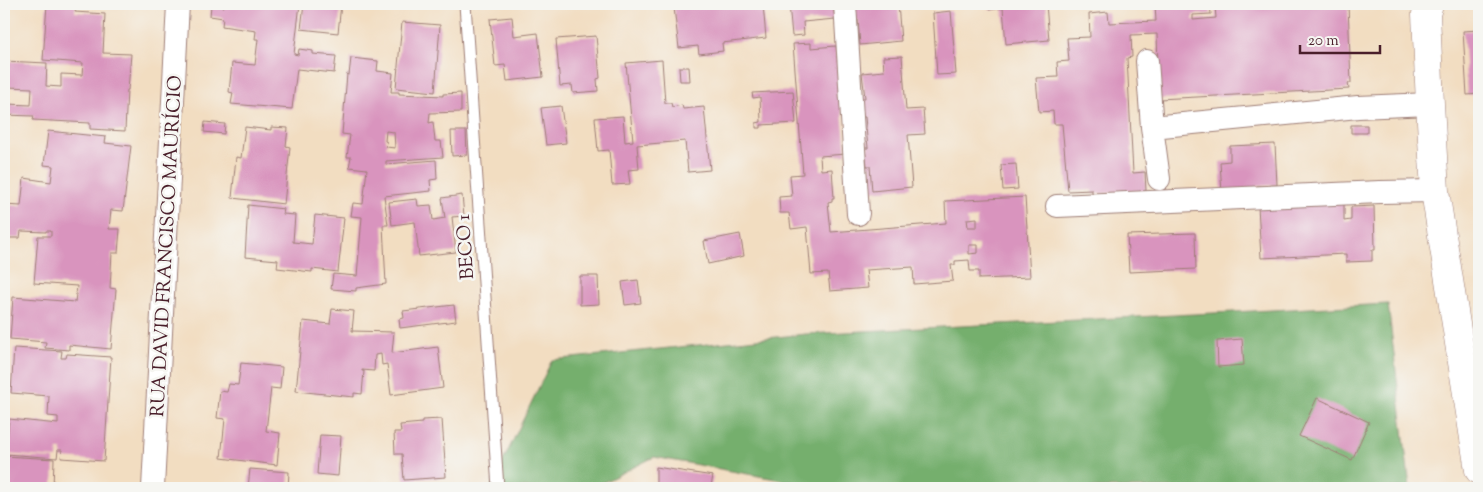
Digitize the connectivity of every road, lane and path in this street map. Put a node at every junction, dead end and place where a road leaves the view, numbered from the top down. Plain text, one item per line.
1 (178, 4) edge
2 (465, 4) edge
3 (845, 4) edge
4 (1425, 7) edge
5 (1147, 61) dead end
6 (1430, 104) junction
7 (1152, 127) junction
8 (1159, 179) dead end
9 (1436, 192) junction
10 (1057, 206) dead end
11 (858, 214) dead end
12 (1479, 470) edge
13 (153, 488) edge
14 (498, 488) edge

1 - 13 street, RUA DAVID FRANCISCO MAURÍCIO
2 - 14 lane, BECO 1
3 - 11 street
4 - 6 main road
5 - 7 street
6 - 7 street
6 - 9 main road
7 - 8 street
9 - 10 street
9 - 12 main road

